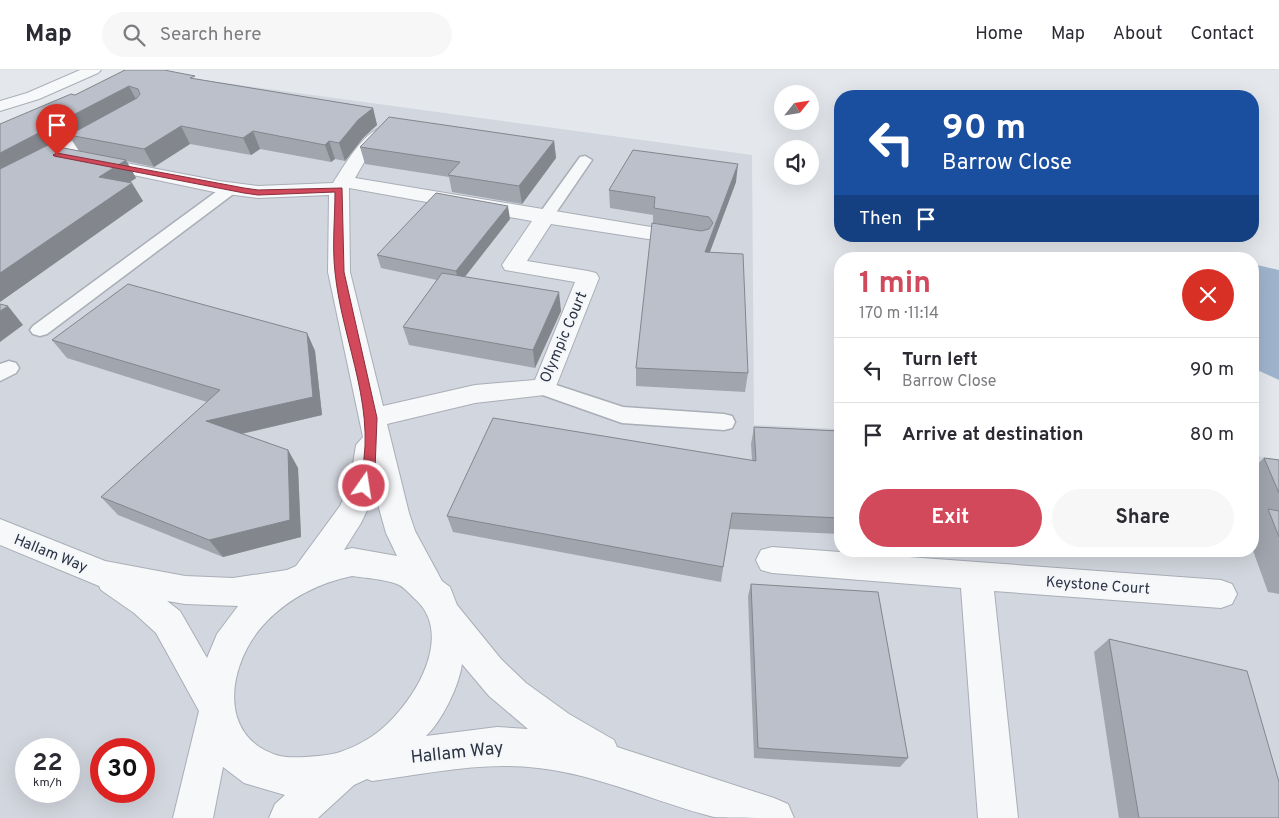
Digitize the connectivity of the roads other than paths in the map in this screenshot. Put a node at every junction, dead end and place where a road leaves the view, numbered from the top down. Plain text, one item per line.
1 (93, 70) edge
2 (0, 106) edge
3 (123, 119) edge
4 (382, 132) edge
5 (57, 155) junction
6 (585, 160) dead end
7 (0, 186) edge
8 (342, 186) junction
9 (230, 188) junction
10 (545, 217) junction
11 (700, 241) edge
12 (40, 330) dead end
13 (544, 388) junction
14 (371, 418) junction
15 (724, 422) dead end
16 (0, 532) edge
17 (772, 560) dead end
18 (103, 574) junction
19 (976, 575) junction
20 (298, 579) junction
21 (427, 585) junction
22 (1221, 594) dead end
23 (446, 616) junction
24 (216, 710) junction
25 (352, 768) junction
26 (638, 772) junction
27 (193, 818) edge
28 (289, 818) edge
29 (774, 818) edge
30 (998, 818) edge

1 - 2 street
3 - 5 street
4 - 8 street
5 - 7 street
5 - 9 street
6 - 10 lane
8 - 9 street
8 - 10 street
8 - 14 street
9 - 12 lane
10 - 11 street
10 - 13 street, Olympic Court
13 - 14 street, Olympic Court
13 - 15 lane
14 - 20 street
14 - 21 street
16 - 18 street, Hallam Way
17 - 19 street, Keystone Court
18 - 20 street, Hallam Way
18 - 24 street, Hallam Way
19 - 22 street, Keystone Court
19 - 30 street
20 - 21 street
20 - 24 street
21 - 23 street
23 - 25 street
23 - 26 street, Hallam Way
24 - 25 street, Hallam Way
24 - 27 street
25 - 26 street, Hallam Way
25 - 28 street
26 - 29 street, Hallam Way

